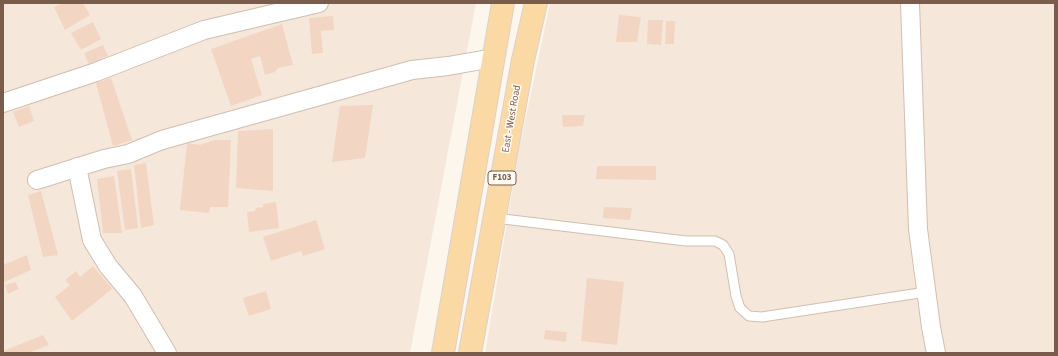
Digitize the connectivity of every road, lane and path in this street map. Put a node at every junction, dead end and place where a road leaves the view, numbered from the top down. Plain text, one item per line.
1 (319, 3) edge
2 (503, 3) edge
3 (536, 3) edge
4 (910, 3) edge
5 (494, 58) junction
6 (3, 103) edge
7 (77, 167) junction
8 (37, 180) dead end
9 (495, 218) junction
10 (926, 292) junction
11 (167, 353) edge
12 (443, 353) edge
13 (470, 353) edge
14 (936, 353) edge

1 - 6 street
2 - 5 main road, F103
3 - 9 main road, East - West Road / F103
4 - 10 street
5 - 7 street
5 - 12 main road, F103
7 - 8 street
7 - 11 street
9 - 10 lane
9 - 13 main road, East - West Road / F103
10 - 14 street

